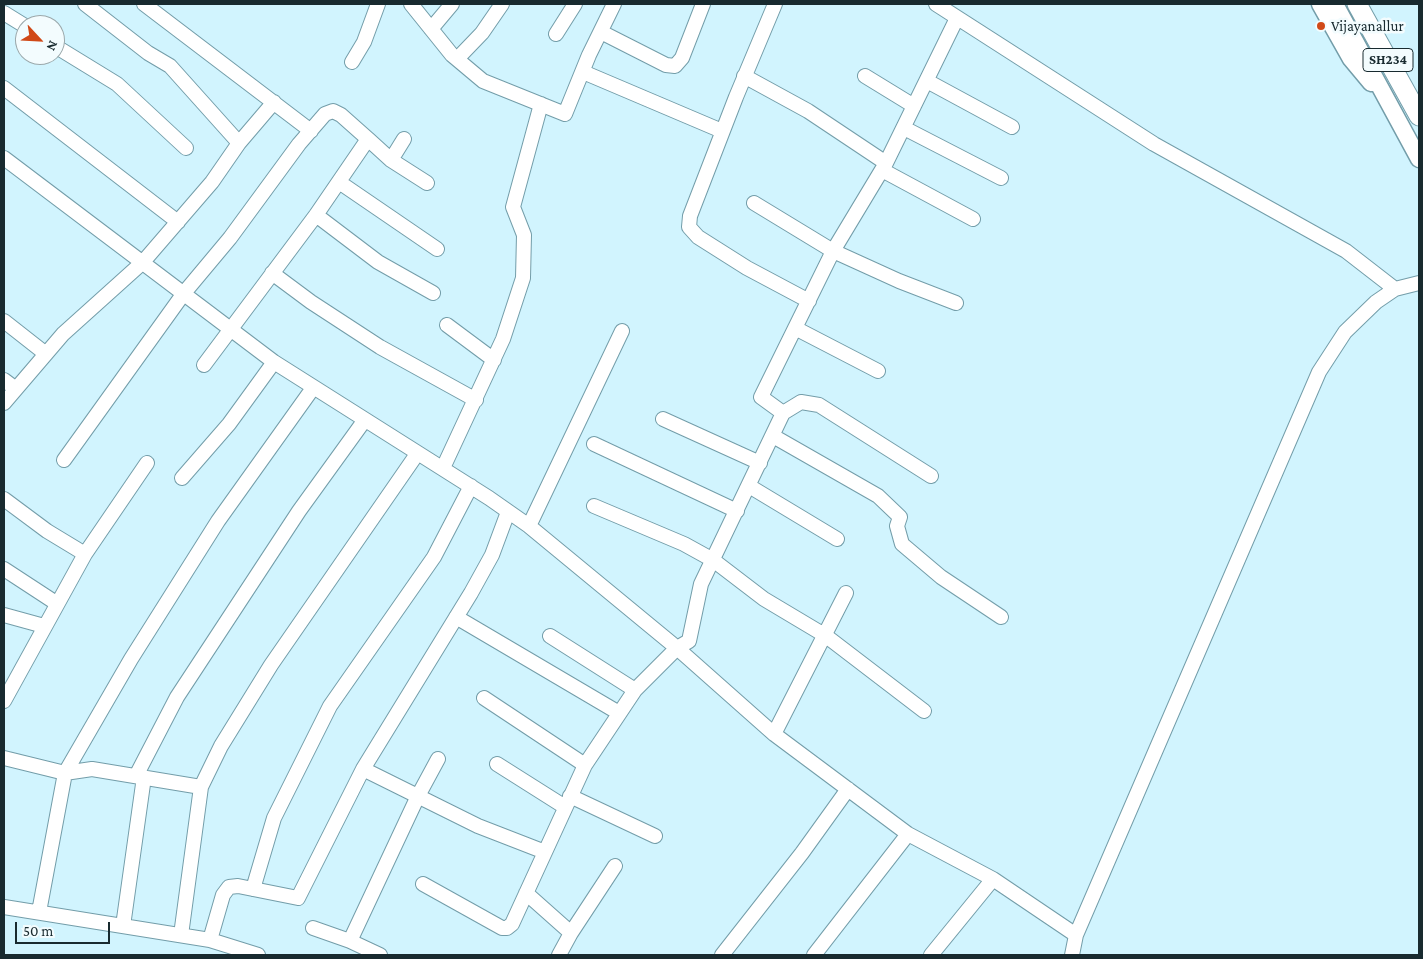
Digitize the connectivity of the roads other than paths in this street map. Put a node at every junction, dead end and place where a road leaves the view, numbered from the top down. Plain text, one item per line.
1 (85, 4) edge
2 (144, 4) edge
3 (378, 4) edge
4 (411, 4) edge
5 (452, 4) edge
6 (502, 4) edge
7 (575, 4) edge
8 (614, 4) edge
9 (703, 4) edge
10 (775, 4) edge
11 (936, 4) edge
12 (1320, 4) edge
13 (1335, 4) edge
14 (1357, 4) edge
15 (163, 9) edge
16 (4, 13) edge
17 (958, 18) junction
18 (15, 20) edge
19 (431, 29) junction
20 (601, 32) junction
21 (556, 34) dead end
22 (65, 52) edge
23 (457, 59) junction
24 (352, 62) dead end
25 (582, 72) junction
26 (744, 76) junction
27 (865, 76) dead end
28 (927, 81) junction
29 (4, 88) edge
30 (1386, 96) junction
31 (274, 102) junction
32 (541, 104) junction
33 (914, 106) junction
34 (1419, 116) edge
35 (1012, 127) dead end
36 (904, 128) junction
37 (311, 131) junction
38 (722, 131) junction
39 (368, 139) junction
40 (404, 139) dead end
41 (239, 143) junction
42 (186, 148) dead end
43 (4, 158) edge
44 (1419, 159) edge
45 (391, 160) junction
46 (884, 167) junction
47 (1001, 178) dead end
48 (339, 182) junction
49 (427, 182) dead end
50 (754, 203) dead end
51 (316, 215) junction
52 (972, 219) dead end
53 (178, 222) junction
54 (437, 249) dead end
55 (833, 251) junction
56 (143, 262) junction
57 (272, 273) junction
58 (1419, 283) edge
59 (1395, 289) junction
60 (184, 293) junction
61 (434, 293) dead end
62 (809, 301) junction
63 (956, 303) dead end
64 (4, 321) edge
65 (447, 325) dead end
66 (796, 328) junction
67 (230, 329) junction
68 (622, 331) dead end
69 (46, 354) junction
70 (494, 360) junction
71 (274, 362) junction
72 (204, 364) dead end
73 (878, 371) dead end
74 (4, 380) edge
75 (313, 388) junction
76 (16, 390) junction
77 (476, 400) junction
78 (4, 403) edge
79 (783, 413) junction
80 (663, 419) dead end
81 (364, 421) junction
82 (772, 436) junction
83 (594, 444) dead end
84 (417, 454) junction
85 (64, 460) dead end
86 (147, 463) dead end
87 (760, 463) junction
88 (443, 468) junction
89 (931, 476) dead end
90 (182, 478) dead end
91 (471, 486) junction
92 (749, 486) junction
93 (4, 499) edge
94 (594, 506) dead end
95 (737, 511) junction
96 (508, 512) junction
97 (529, 526) junction
98 (837, 539) dead end
99 (85, 554) junction
100 (713, 560) junction
101 (4, 569) edge
102 (846, 593) dead end
103 (56, 604) junction
104 (4, 615) edge
105 (456, 617) junction
106 (1001, 617) dead end
107 (44, 626) junction
108 (550, 636) dead end
109 (826, 636) junction
110 (677, 648) junction
111 (635, 690) junction
112 (484, 698) dead end
113 (4, 701) edge
114 (924, 711) dead end
115 (619, 713) junction
116 (774, 734) junction
117 (4, 758) edge
118 (438, 759) dead end
119 (497, 764) dead end
120 (585, 765) junction
121 (364, 769) junction
122 (65, 773) junction
123 (140, 776) junction
124 (201, 787) junction
125 (848, 789) junction
126 (418, 796) junction
127 (568, 801) junction
128 (908, 834) junction
129 (655, 836) dead end
130 (545, 852) junction
131 (615, 866) dead end
132 (993, 879) junction
133 (423, 884) dead end
134 (253, 889) junction
135 (526, 894) junction
136 (4, 907) edge
137 (38, 912) junction
138 (123, 926) junction
139 (313, 928) dead end
140 (571, 933) junction
141 (181, 935) junction
142 (1076, 935) junction
143 (210, 940) junction
144 (350, 941) junction
145 (250, 954) edge
146 (380, 955) edge
147 (559, 955) edge
148 (722, 955) edge
149 (814, 955) edge
150 (932, 955) edge
151 (1073, 955) edge

1 - 41 street
2 - 15 street
3 - 24 street
4 - 19 street
5 - 19 street
6 - 23 street
7 - 21 street
8 - 20 street
9 - 20 street
10 - 26 street
11 - 17 street
12 - 30 main road
13 - 30 main road
14 - 34 highway, SH234
15 - 31 street
16 - 18 street
17 - 28 street
17 - 59 street
19 - 23 street
20 - 25 street
22 - 42 street
23 - 32 street
25 - 32 street
25 - 38 street
26 - 38 street
26 - 46 street
27 - 33 street
28 - 33 street
28 - 35 street
29 - 53 street
30 - 44 main road
31 - 37 street
31 - 41 street
32 - 70 street
33 - 36 street
36 - 46 street
36 - 47 street
37 - 39 street
37 - 60 street
38 - 62 street
39 - 45 street
39 - 48 street
40 - 45 street
41 - 53 street
43 - 56 street
45 - 49 street
46 - 52 street
46 - 55 street
48 - 51 street
48 - 54 street
50 - 55 street
51 - 57 street
51 - 61 street
53 - 56 street
55 - 62 street
55 - 63 street
56 - 60 street
56 - 69 street
57 - 67 street
57 - 77 street
58 - 59 street
59 - 142 street
60 - 67 street
60 - 85 street
62 - 66 street
64 - 69 street
65 - 70 street
66 - 73 street
66 - 79 street
67 - 71 street
67 - 72 street
68 - 97 street
69 - 76 street
70 - 77 street
71 - 75 street
71 - 90 street
74 - 76 street
75 - 81 street
75 - 122 street
76 - 78 street
77 - 88 street
79 - 82 street
79 - 89 street
80 - 87 street
81 - 84 street
81 - 123 street
82 - 87 street
82 - 106 street
83 - 95 street
84 - 88 street
84 - 124 street
86 - 99 street
87 - 92 street
88 - 91 street
91 - 96 street
91 - 134 street
92 - 95 street
92 - 98 street
93 - 99 street
94 - 100 street
95 - 100 street
96 - 97 street
96 - 105 street
97 - 110 street
99 - 103 street
100 - 109 street
100 - 110 street
101 - 103 street
102 - 109 street
103 - 107 street
104 - 107 street
105 - 115 street
105 - 121 street
107 - 113 street
108 - 111 street
109 - 114 street
109 - 116 street
110 - 111 street
110 - 116 street
111 - 115 street
112 - 120 street
115 - 120 street
116 - 125 street
117 - 122 street
118 - 126 street
119 - 127 street
120 - 127 street
121 - 126 street
121 - 134 street
122 - 123 street
122 - 137 street
123 - 124 street
123 - 138 street
124 - 141 street
125 - 128 street
125 - 148 street
126 - 130 street
126 - 144 street
127 - 129 street
127 - 130 street
128 - 132 street
128 - 149 street
130 - 135 street
131 - 140 street
132 - 142 street
132 - 150 street
133 - 135 street
134 - 143 street
135 - 140 street
136 - 137 street
137 - 138 street
138 - 141 street
139 - 144 street
140 - 147 street
141 - 143 street
142 - 151 street
143 - 145 street
144 - 146 street

